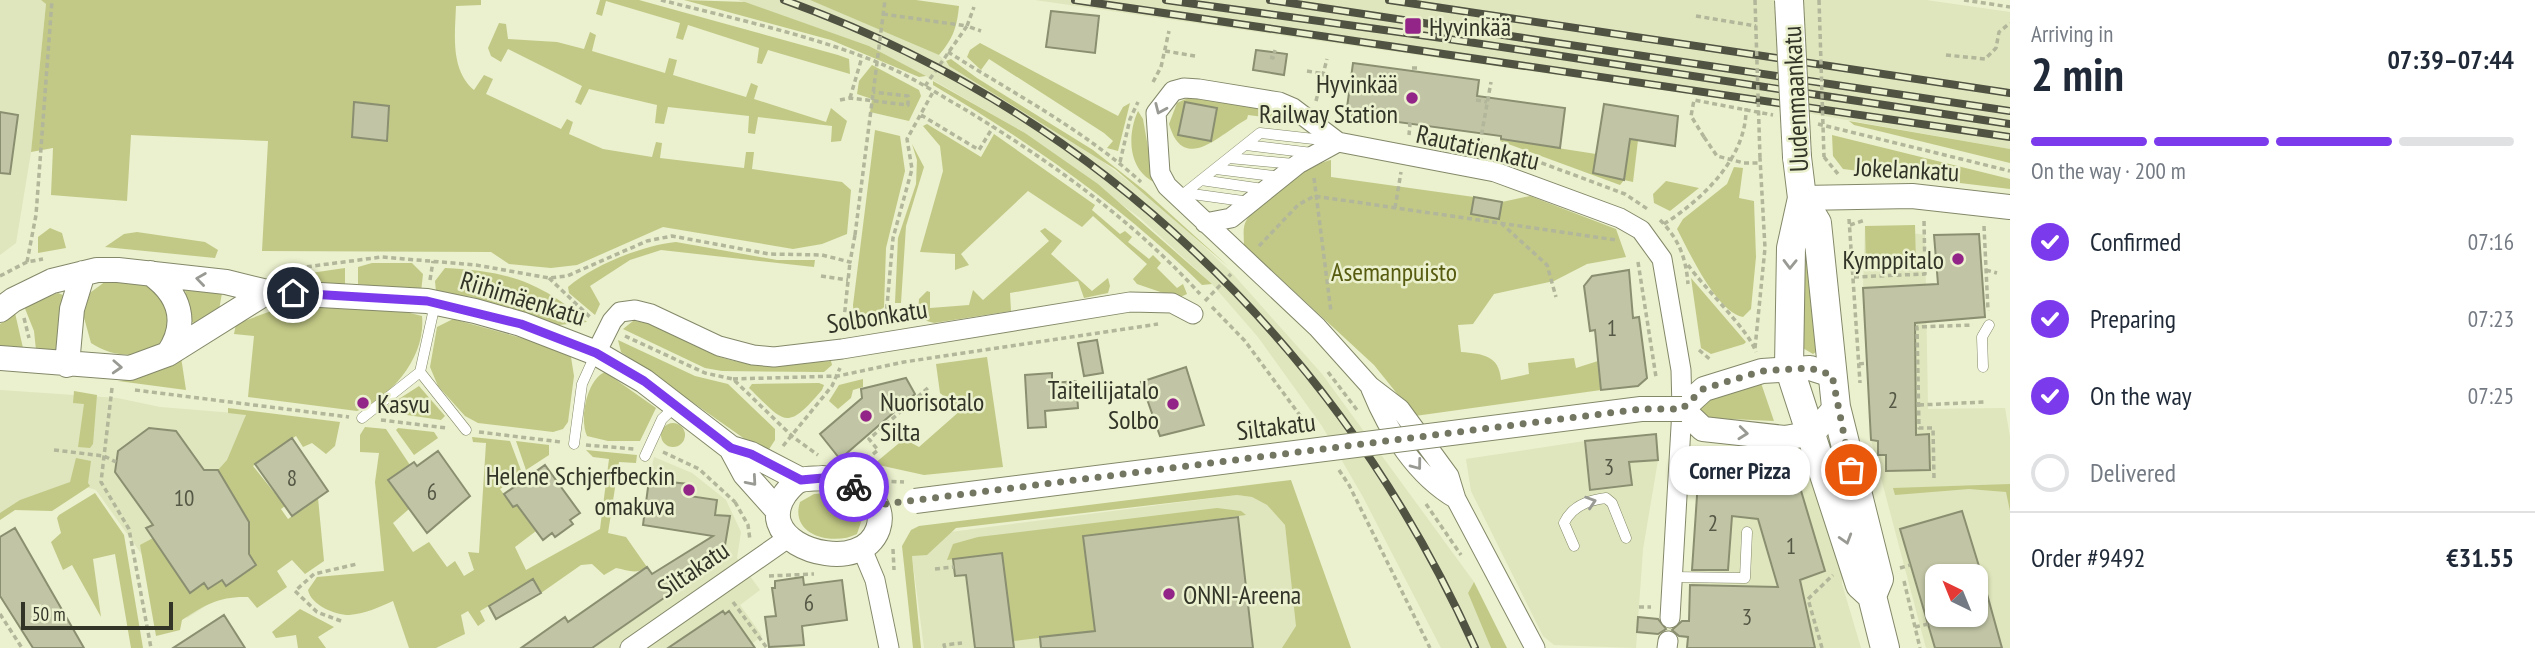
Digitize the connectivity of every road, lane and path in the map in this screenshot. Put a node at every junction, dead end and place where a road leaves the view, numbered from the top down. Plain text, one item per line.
1 (52, 0) edge
2 (661, 0) edge
3 (885, 0) edge
4 (1755, 0) edge
5 (1790, 0) edge
6 (1819, 0) edge
7 (1964, 0) edge
8 (974, 7) dead end
9 (2010, 7) edge
10 (883, 14) junction
11 (1696, 16) dead end
12 (2010, 23) edge
13 (967, 26) junction
14 (1756, 26) junction
15 (981, 31) dead end
16 (1169, 31) dead end
17 (1275, 50) dead end
18 (1165, 51) junction
19 (948, 52) junction
20 (1946, 55) dead end
21 (1195, 56) dead end
22 (862, 57) junction
23 (1270, 57) dead end
24 (1307, 71) dead end
25 (1324, 74) dead end
26 (1491, 82) dead end
27 (925, 86) junction
28 (1149, 87) dead end
29 (873, 92) junction
30 (933, 92) junction
31 (1144, 95) dead end
32 (850, 98) junction
33 (840, 100) dead end
34 (1476, 100) dead end
35 (1487, 102) junction
36 (1745, 108) junction
37 (921, 115) junction
38 (1783, 117) dead end
39 (1807, 122) dead end
40 (1408, 125) dead end
41 (993, 127) junction
42 (1338, 142) junction
43 (1480, 143) junction
44 (1246, 145) junction
45 (1499, 147) dead end
46 (1316, 154) junction
47 (1811, 157) junction
48 (1229, 158) junction
49 (1760, 161) junction
50 (1298, 164) junction
51 (1216, 169) junction
52 (2010, 171) edge
53 (1840, 176) dead end
54 (1282, 177) junction
55 (1201, 180) junction
56 (1314, 193) junction
57 (1180, 194) junction
58 (1258, 196) junction
59 (1802, 198) junction
60 (2010, 207) edge
61 (1231, 218) junction
62 (1924, 219) dead end
63 (1205, 223) junction
64 (1501, 223) junction
65 (1664, 224) dead end
66 (1850, 225) dead end
67 (1984, 226) dead end
68 (1626, 245) dead end
69 (1241, 255) junction
70 (1636, 255) dead end
71 (52, 257) dead end
72 (27, 262) junction
73 (850, 262) junction
74 (1686, 264) dead end
75 (285, 270) dead end
76 (1986, 270) junction
77 (83, 273) junction
78 (150, 273) junction
79 (1997, 273) dead end
80 (0, 276) edge
81 (821, 276) dead end
82 (1854, 277) junction
83 (548, 278) junction
84 (848, 280) junction
85 (267, 292) junction
86 (1556, 297) dead end
87 (435, 303) junction
88 (6, 305) edge
89 (1199, 307) junction
90 (1331, 312) dead end
91 (878, 324) dead end
92 (1159, 324) dead end
93 (1989, 325) junction
94 (854, 327) dead end
95 (608, 328) junction
96 (843, 329) junction
97 (842, 349) junction
98 (596, 353) junction
99 (168, 354) junction
100 (0, 358) edge
101 (30, 360) junction
102 (1867, 363) dead end
103 (1859, 364) junction
104 (67, 365) junction
105 (1790, 367) junction
106 (1983, 367) dead end
107 (1681, 370) junction
108 (420, 372) junction
109 (1832, 375) junction
110 (838, 376) junction
111 (1656, 377) junction
112 (733, 379) junction
113 (100, 386) dead end
114 (112, 387) junction
115 (929, 387) dead end
116 (1860, 389) dead end
117 (1984, 402) dead end
118 (677, 405) junction
119 (1919, 405) junction
120 (1836, 407) junction
121 (1641, 409) junction
122 (1682, 409) junction
123 (362, 418) junction
124 (466, 430) junction
125 (1813, 433) junction
126 (793, 437) junction
127 (574, 444) junction
128 (731, 448) junction
129 (54, 450) dead end
130 (646, 453) junction
131 (104, 456) junction
132 (825, 458) dead end
133 (116, 462) dead end
134 (864, 462) dead end
135 (767, 463) junction
136 (1711, 466) junction
137 (1687, 470) junction
138 (1794, 470) dead end
139 (873, 477) dead end
140 (1934, 478) dead end
141 (801, 480) junction
142 (913, 491) junction
143 (735, 502) dead end
144 (877, 505) junction
145 (778, 511) junction
146 (1747, 533) dead end
147 (788, 538) junction
148 (1626, 538) dead end
149 (892, 546) dead end
150 (1574, 546) dead end
151 (862, 549) junction
152 (357, 564) dead end
153 (1910, 565) dead end
154 (954, 567) dead end
155 (1900, 568) dead end
156 (935, 569) dead end
157 (1835, 573) dead end
158 (1673, 578) junction
159 (895, 580) dead end
160 (1907, 595) dead end
161 (1652, 597) dead end
162 (1885, 597) junction
163 (1808, 599) junction
164 (1801, 601) dead end
165 (733, 602) dead end
166 (1639, 607) dead end
167 (1651, 607) junction
168 (0, 614) edge
169 (1660, 618) joint
170 (341, 621) dead end
171 (1925, 625) edge
172 (1915, 627) dead end
173 (962, 643) dead end
174 (22, 648) edge
175 (151, 648) edge
176 (630, 648) edge
177 (767, 648) edge
178 (889, 648) edge
179 (945, 648) edge
180 (1535, 648) edge
181 (1822, 648) edge
182 (1885, 648) edge

1 - 72 path
2 - 22 path
3 - 10 path, bridge
4 - 14 path, Uudenmaankatu, bridge
5 - 47 main road, Uudenmaankatu, bridge
6 - 47 path, bridge
7 - 9 path
8 - 13 path
10 - 13 path
10 - 29 path, bridge
11 - 14 path
12 - 20 path
13 - 15 path
13 - 19 path
14 - 49 path, Uudenmaankatu, bridge
16 - 18 path
17 - 23 path
18 - 21 path
18 - 28 path
19 - 27 path
19 - 31 path
22 - 27 path
22 - 32 path
24 - 25 path
26 - 35 path
27 - 30 path
29 - 32 path
29 - 73 path, bridge
30 - 37 path
30 - 41 path
32 - 33 path
34 - 35 path
35 - 43 path
36 - 38 path
36 - 49 path, bridge
36 - 65 path
37 - 41 path
37 - 91 path
39 - 52 path
40 - 43 path
41 - 89 path
42 - 44 lane
42 - 46 street
42 -> 57 street, Rautatienkatu
42 - 107 street, Rautatienkatu
43 - 45 path
44 - 46 lane
44 - 48 lane
46 - 50 street
47 - 53 path
47 - 59 main road, Uudenmaankatu
48 - 50 lane
48 - 51 lane
49 - 74 path, Uudenmaankatu
50 - 54 street
51 - 54 lane
51 - 55 lane
54 - 58 street
55 - 57 lane
55 - 58 lane
56 - 64 path
56 - 69 path
56 - 90 path
57 - 58 lane
57 - 63 street, Rautatienkatu
58 - 61 street
59 - 60 street, Jokelankatu
59 -> 105 main road, Uudenmaankatu
59 - 109 main road, Uudenmaankatu
61 - 63 street
61 - 69 street
62 - 82 path
63 - 69 street, Rautatienkatu
64 - 68 path
64 - 86 path
66 - 82 path
67 - 76 path
69 - 89 path
69 - 180 street, Rautatienkatu
70 - 111 path
71 - 72 path
72 - 80 path
73 - 83 path
73 - 84 path
75 - 83 path
76 - 79 path
76 - 93 path
77 - 78 street, Riihimäenkatu
77 - 88 street, Riihimäenkatu
77 - 104 street
85 -> 78 street, Riihimäenkatu
78 - 99 street
81 - 84 path
82 - 103 path
83 - 95 path
84 - 96 path
85 - 87 street, Riihimäenkatu
85 - 99 street
87 - 98 street, Riihimäenkatu
87 - 108 lane
88 - 101 path
89 - 97 street, Solbonkatu
92 - 110 path
93 - 106 lane
93 - 119 path
94 - 96 path
95 - 97 street, Solbonkatu
95 - 98 street
95 - 112 path
96 - 97 path
97 - 110 path
98 - 118 street, Riihimäenkatu
98 - 127 lane
104 -> 99 street
100 - 101 street
101 - 104 street
102 - 103 path
103 - 116 path
105 - 109 street
105 - 122 street
105 - 125 main road, Uudenmaankatu
107 - 111 path
107 - 122 street
108 - 123 lane
108 - 124 lane
109 - 120 main road, Uudenmaankatu
110 - 112 path
110 - 126 path
111 - 121 path
112 - 126 path
113 - 114 path
114 - 123 path
114 - 131 path
115 - 134 path
117 - 119 path
118 - 128 street, Riihimäenkatu
118 - 130 lane
119 - 140 path
120 - 125 street
120 - 162 main road, Uudenmaankatu
121 - 122 street, Siltakatu, bridge
121 - 142 street, Siltakatu, bridge
122 -> 125 street
122 - 137 street
123 - 124 path
124 - 127 path
125 -> 162 main road, Uudenmaankatu
126 - 132 path
126 - 135 path
127 - 130 path
128 - 135 street, Riihimäenkatu
128 -> 145 street, Riihimäenkatu
129 - 131 path
130 - 143 path
131 - 133 path
131 - 175 path
135 - 141 street, Riihimäenkatu
136 - 137 path
136 - 137 path
136 - 138 path
137 - 158 street
139 - 142 path
141 - 144 street
141 - 145 street
142 - 144 street, Siltakatu
144 - 151 street
145 - 147 street
146 - 158 lane
147 - 151 street
147 - 176 street, Siltakatu
150 -> 148 lane
149 - 159 path
151 - 178 street
152 - 170 path
153 - 155 path
154 - 156 path
157 - 163 path
158 - 169 street
160 - 162 path
161 - 167 path
162 - 182 main road, Uudenmaankatu
163 - 164 path
163 - 181 path
165 - 177 path
166 - 167 path
167 - 169 path
168 - 174 path
171 - 172 path
173 - 179 path

